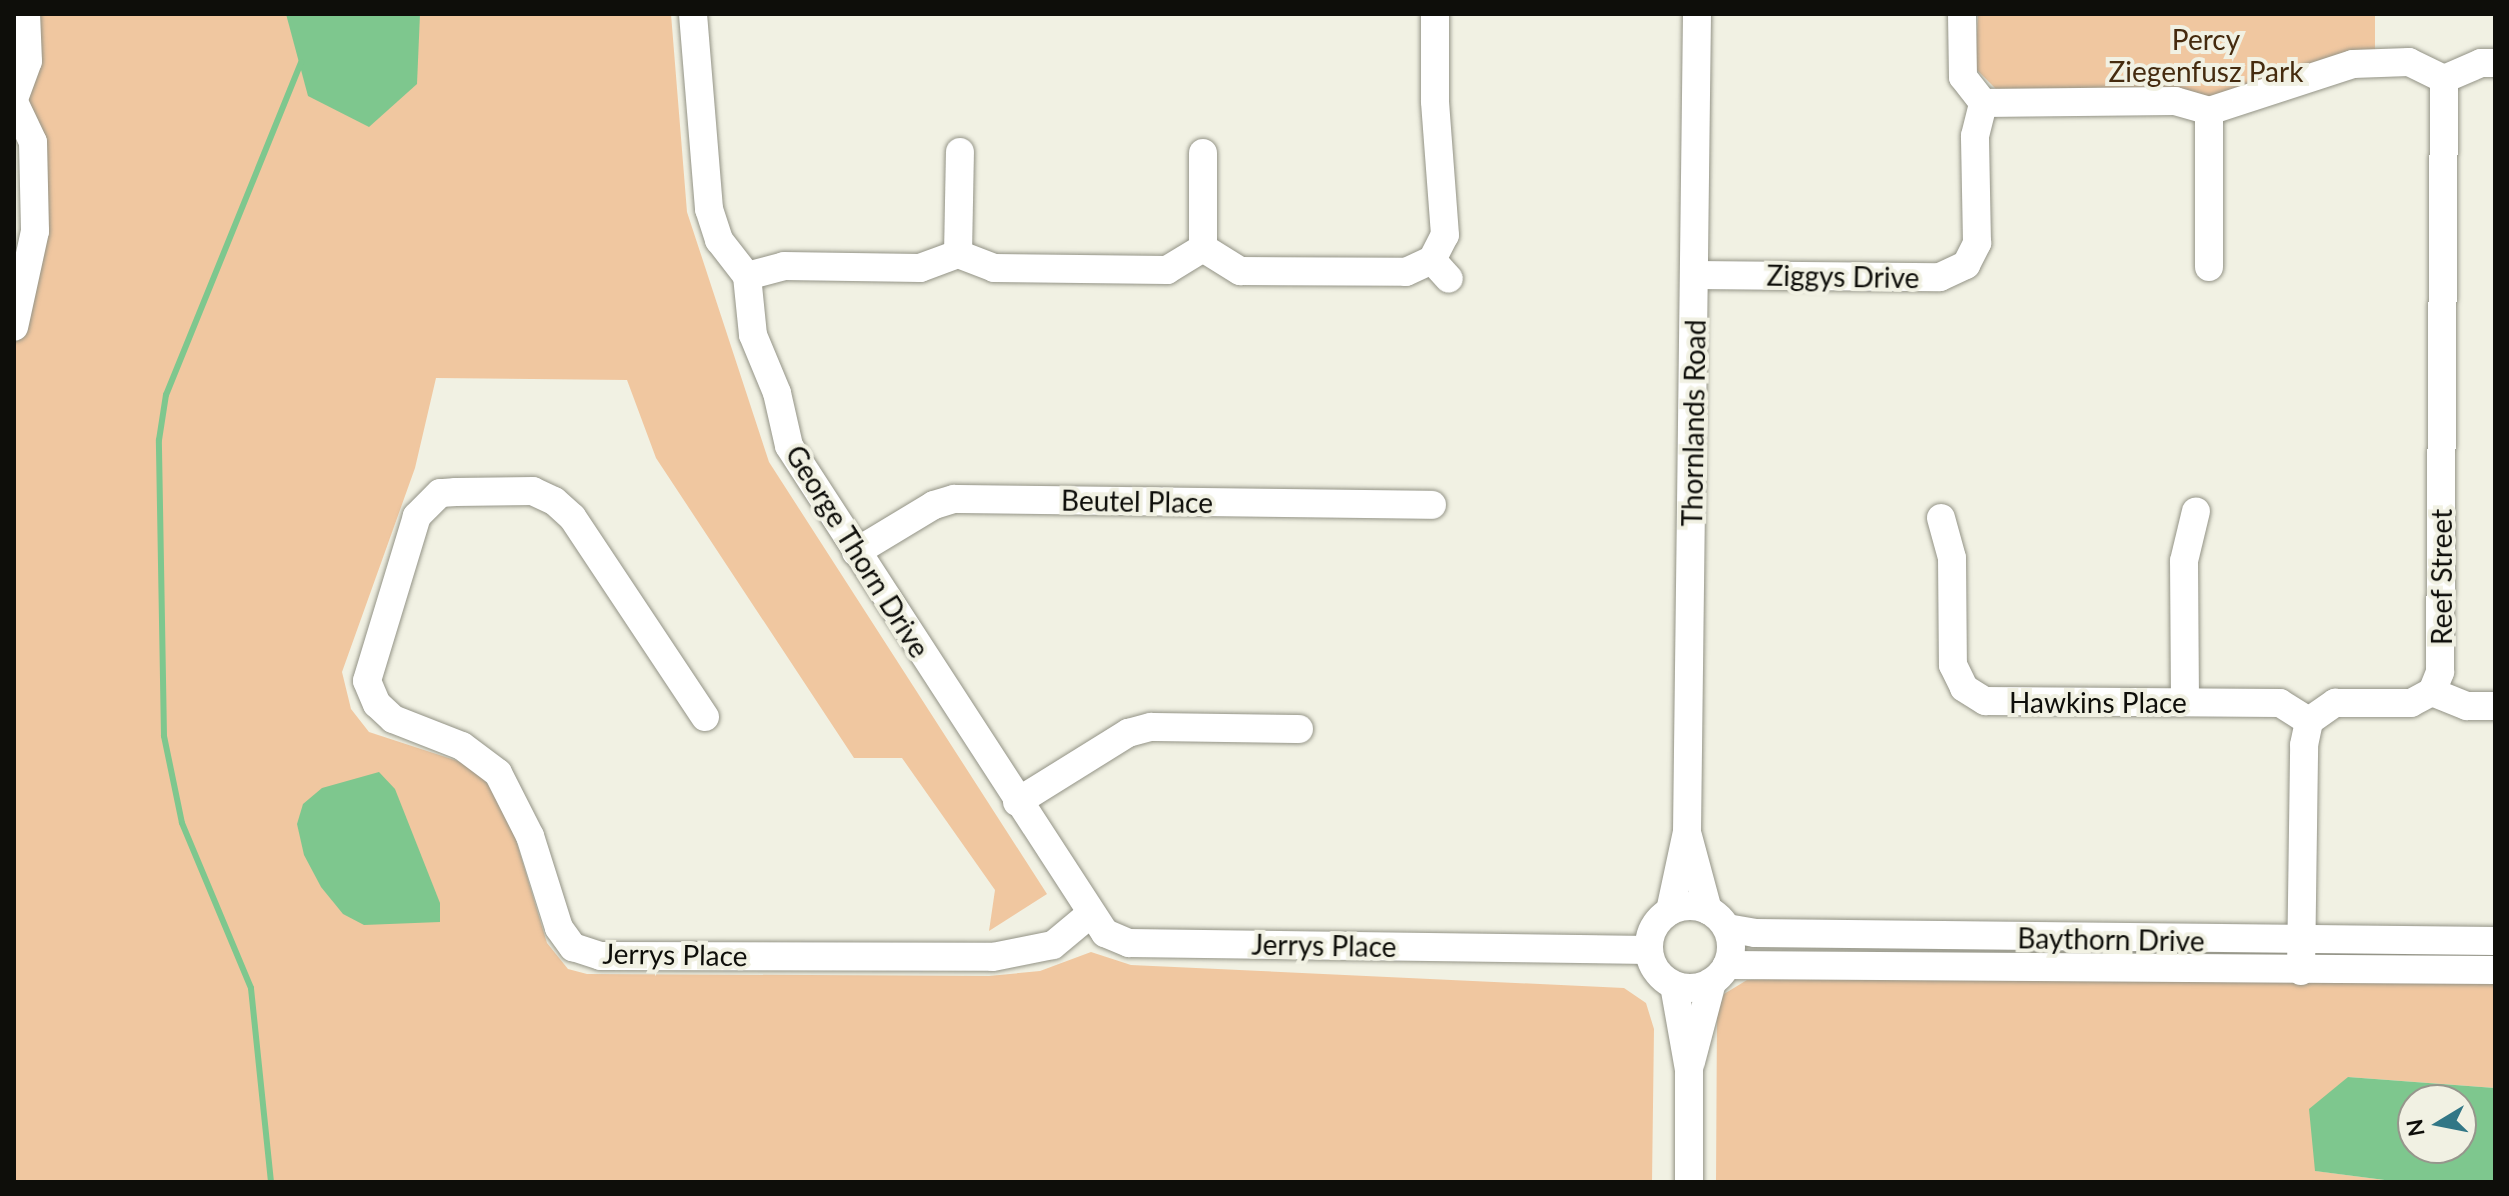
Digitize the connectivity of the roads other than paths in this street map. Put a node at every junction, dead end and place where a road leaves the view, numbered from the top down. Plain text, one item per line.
1 (26, 14) edge
2 (693, 14) edge
3 (1435, 14) edge
4 (1697, 14) edge
5 (1962, 14) edge
6 (2495, 63) edge
7 (2444, 79) junction
8 (14, 101) edge
9 (1983, 103) junction
10 (2209, 111) junction
11 (960, 152) dead end
12 (1203, 153) dead end
13 (1203, 248) junction
14 (958, 254) junction
15 (2209, 267) dead end
16 (1695, 275) junction
17 (747, 276) junction
18 (14, 327) edge
19 (1432, 505) dead end
20 (2196, 511) dead end
21 (1941, 518) dead end
22 (856, 552) junction
23 (2432, 692) junction
24 (2185, 702) junction
25 (2495, 706) edge
26 (705, 717) dead end
27 (2309, 721) junction
28 (1299, 729) dead end
29 (1017, 802) junction
30 (1687, 832) junction
31 (1670, 911) junction
32 (1089, 915) junction
33 (1717, 919) junction
34 (2301, 941) junction
35 (2495, 941) edge
36 (1649, 950) junction
37 (2495, 970) edge
38 (2301, 971) junction
39 (1720, 974) junction
40 (1674, 985) junction
41 (1689, 1070) junction
42 (1689, 1182) edge

1 - 8 street
2 - 17 street
3 - 13 street
4 - 16 street, Thornlands Road
5 - 9 street
6 - 7 street
7 - 10 street
7 - 23 street, Reef Street
8 - 18 street
9 - 10 street
9 - 16 street, Ziggys Drive
10 - 15 street
11 - 14 street
12 - 13 street
13 - 14 street
14 - 17 street
16 - 30 street, Thornlands Road
17 - 22 street, George Thorn Drive
19 - 22 street, Beutel Place
20 - 24 street
21 - 24 street, Hawkins Place
22 - 29 street, George Thorn Drive
23 - 25 street
23 - 27 street
24 - 27 street, Hawkins Place
26 - 32 street, Jerrys Place
27 - 34 street
28 - 29 street
29 - 32 street, George Thorn Drive
30 - 31 street, Thornlands Road
30 - 33 street, Thornlands Road
31 - 33 street
31 - 36 street, Thornlands Road
32 - 36 street, Jerrys Place
33 - 34 street, Baythorn Drive
33 - 39 street, Thornlands Road
34 - 35 street, Baythorn Drive
34 - 38 street
36 - 40 street, Thornlands Road
37 - 38 street, Baythorn Drive
38 - 39 street, Baythorn Drive
39 - 40 street
39 - 41 street, Thornlands Road
40 - 41 street, Thornlands Road
41 - 42 street, Thornlands Road

